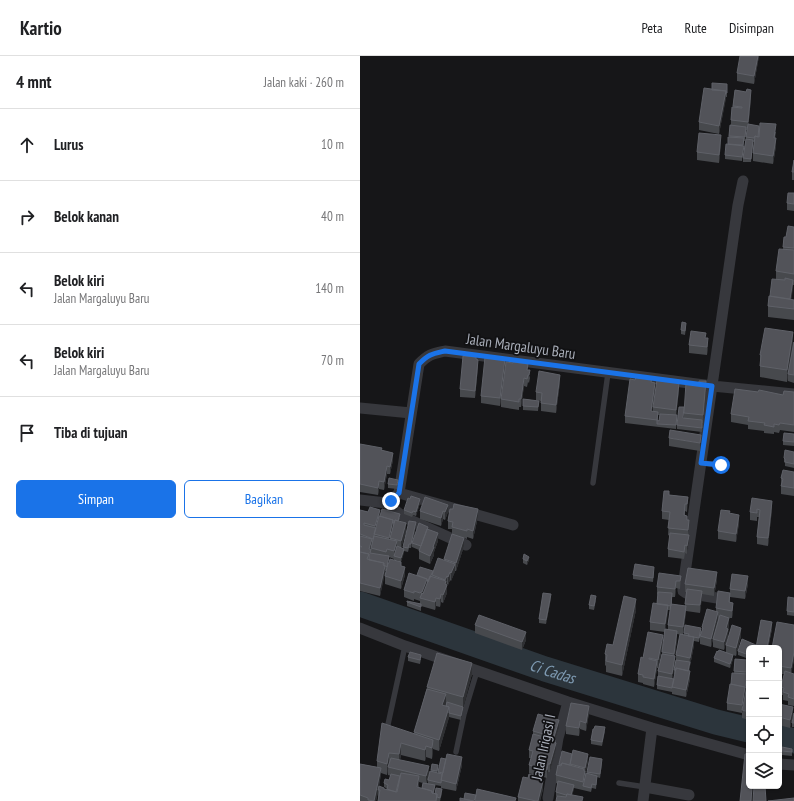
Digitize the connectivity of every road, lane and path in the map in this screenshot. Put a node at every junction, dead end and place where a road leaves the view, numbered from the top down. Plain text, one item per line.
1 (743, 181) dead end
2 (608, 373) junction
3 (712, 386) junction
4 (794, 394) edge
5 (360, 408) edge
6 (411, 414) junction
7 (701, 463) junction
8 (721, 465) dead end
9 (593, 483) dead end
10 (399, 493) junction
11 (360, 500) edge
12 (386, 503) junction
13 (513, 525) dead end
14 (466, 545) dead end
15 (717, 598) edge
16 (360, 628) edge
17 (405, 646) junction
18 (476, 671) junction
19 (568, 702) junction
20 (387, 728) edge
21 (652, 728) junction
22 (456, 752) dead end
23 (746, 754) edge
24 (782, 764) edge
25 (794, 765) edge
26 (618, 783) dead end
27 (645, 786) junction
28 (689, 795) dead end
29 (548, 798) dead end
30 (643, 801) edge

1 - 3 street
2 - 3 street, Jalan Margaluyu Baru
2 - 6 street, Jalan Margaluyu Baru
2 - 9 lane
3 - 4 street, Jalan Margaluyu Baru
3 - 7 street
5 - 6 street
6 - 10 street, Jalan Margaluyu Baru
7 - 8 lane
7 - 15 street
10 - 12 street
10 - 13 street
11 - 12 street
12 - 14 street
16 - 17 street
17 - 18 street
17 - 20 lane
18 - 19 street
18 - 22 lane
19 - 21 street
19 - 29 street, Jalan Irigasi I
21 - 23 street
21 - 27 street
24 - 25 street
26 - 27 lane
27 - 28 street
27 - 30 street

